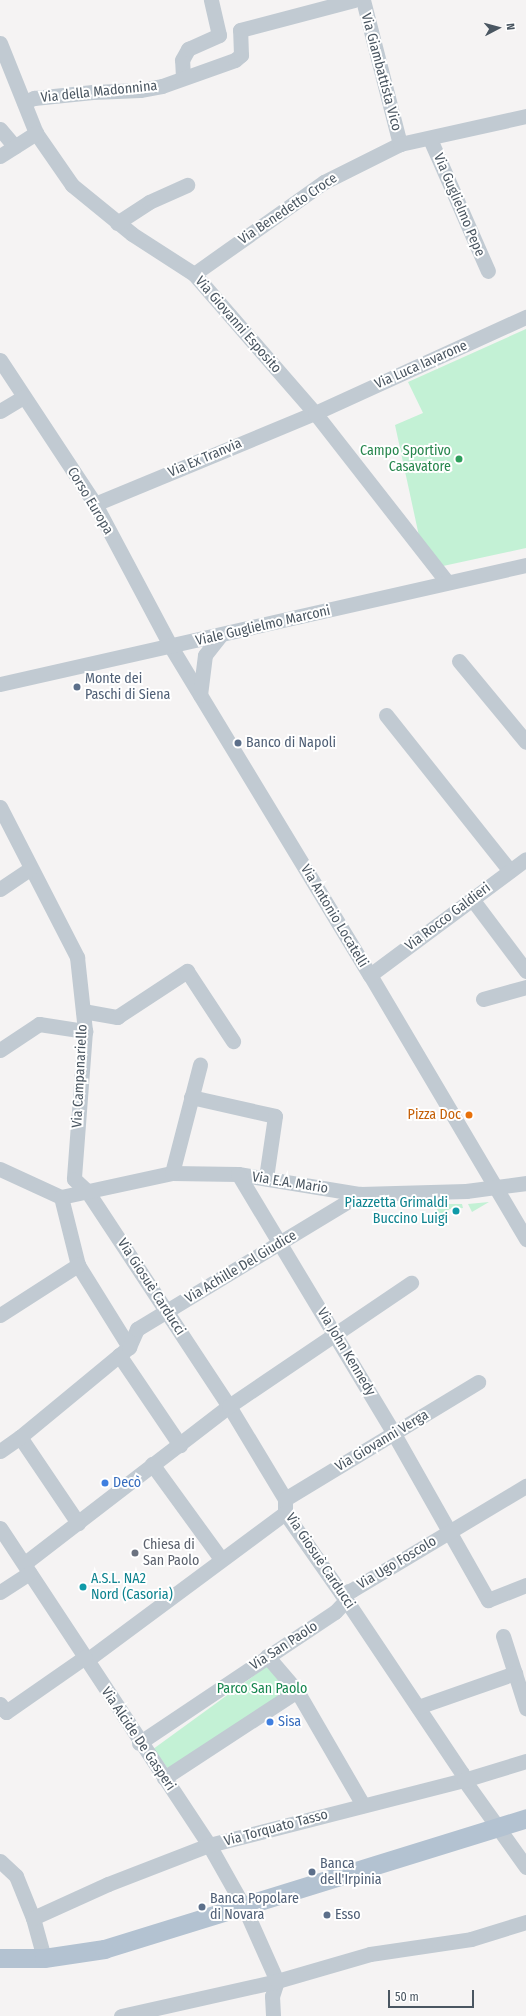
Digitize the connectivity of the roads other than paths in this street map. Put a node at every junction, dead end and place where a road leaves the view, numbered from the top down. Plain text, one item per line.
1 (211, 0) edge
2 (354, 0) edge
3 (363, 0) edge
4 (240, 30) junction
5 (219, 35) junction
6 (0, 42) edge
7 (183, 77) junction
8 (24, 102) junction
9 (526, 116) edge
10 (0, 129) edge
11 (36, 133) junction
12 (430, 138) junction
13 (400, 144) junction
14 (15, 147) junction
15 (0, 156) edge
16 (187, 185) dead end
17 (117, 223) junction
18 (488, 271) dead end
19 (194, 274) junction
20 (526, 317) edge
21 (0, 360) edge
22 (23, 397) junction
23 (0, 411) edge
24 (315, 413) junction
25 (95, 504) junction
26 (526, 565) edge
27 (447, 582) junction
28 (220, 636) junction
29 (171, 647) junction
30 (459, 661) dead end
31 (0, 684) edge
32 (200, 696) junction
33 (386, 715) dead end
34 (526, 742) edge
35 (0, 807) edge
36 (526, 859) edge
37 (30, 868) junction
38 (510, 871) junction
39 (0, 889) edge
40 (472, 899) junction
41 (526, 971) edge
42 (370, 975) junction
43 (526, 987) edge
44 (483, 999) dead end
45 (83, 1012) junction
46 (85, 1031) junction
47 (233, 1041) dead end
48 (0, 1050) edge
49 (200, 1065) dead end
50 (191, 1097) junction
51 (0, 1169) edge
52 (172, 1173) junction
53 (238, 1174) junction
54 (266, 1178) junction
55 (526, 1182) edge
56 (494, 1186) junction
57 (87, 1191) junction
58 (360, 1194) junction
59 (61, 1197) junction
60 (526, 1239) edge
61 (280, 1243) junction
62 (78, 1265) junction
63 (411, 1283) dead end
64 (167, 1312) junction
65 (0, 1315) edge
66 (335, 1333) junction
67 (124, 1351) junction
68 (478, 1382) dead end
69 (229, 1406) junction
70 (394, 1434) junction
71 (20, 1437) junction
72 (180, 1445) junction
73 (0, 1451) edge
74 (152, 1464) junction
75 (526, 1486) edge
76 (285, 1506) junction
77 (78, 1523) junction
78 (0, 1528) edge
79 (451, 1531) junction
80 (221, 1559) junction
81 (27, 1568) junction
82 (526, 1585) edge
83 (0, 1592) edge
84 (344, 1597) junction
85 (503, 1636) dead end
86 (268, 1656) junction
87 (86, 1659) junction
88 (514, 1673) junction
89 (297, 1691) junction
90 (0, 1704) edge
91 (418, 1707) junction
92 (526, 1708) edge
93 (139, 1743) junction
94 (526, 1761) edge
95 (164, 1778) junction
96 (464, 1780) junction
97 (363, 1805) junction
98 (526, 1818) edge
99 (496, 1826) junction
100 (209, 1845) junction
101 (0, 1861) edge
102 (526, 1867) edge
103 (244, 1907) junction
104 (33, 1918) junction
105 (526, 1922) edge
106 (0, 1958) edge
107 (44, 1958) junction
108 (277, 1981) junction
109 (121, 2016) edge
110 (273, 2016) edge

1 - 5 street
2 - 4 street
3 - 13 street, Via Giambattista Vico
4 - 5 street
4 - 7 street, Via della Madonnina
5 - 7 street
6 - 8 street, Via Giovanni Esposito
7 - 8 street, Via della Madonnina
8 - 11 street, Via Giovanni Esposito
9 - 12 street, Via Benedetto Croce
10 - 14 street
11 - 14 street
11 - 17 street, Via Giovanni Esposito
12 - 13 street, Via Benedetto Croce
12 - 18 street, Via Guglielmo Pepe
13 - 19 street, Via Benedetto Croce
14 - 15 street
16 - 17 street
17 - 19 street, Via Giovanni Esposito
19 - 24 street, Via Giovanni Esposito
20 - 24 street, Via Luca Iavarone
21 - 22 street, Corso Europa
22 - 23 street
22 - 25 street, Corso Europa
24 - 25 street, Via Ex Tranvia
24 - 27 street, Via Giovanni Esposito
25 - 29 street, Corso Europa
26 - 27 street, Viale Guglielmo Marconi
27 - 28 street, Viale Guglielmo Marconi
28 - 29 street, Viale Guglielmo Marconi
28 - 32 street
29 - 31 street, Viale Guglielmo Marconi
29 - 32 street, Via Antonio Locatelli
30 - 34 street
32 - 42 street, Via Antonio Locatelli
33 - 38 street
35 - 37 street, Via Campanariello
36 - 38 street, Via Rocco Galdieri
37 - 39 street
37 - 45 street, Via Campanariello
38 - 40 street, Via Rocco Galdieri
40 - 41 street
40 - 42 street, Via Rocco Galdieri
42 - 56 street, Via Antonio Locatelli
43 - 44 street
45 - 46 street, Via Campanariello
45 - 47 street
46 - 48 street
46 - 57 street, Via Campanariello
49 - 50 street
50 - 52 street
50 - 54 street
51 - 59 street
52 - 53 street, Via E.A. Mario
52 - 57 street, Via E.A. Mario
53 - 54 street, Via E.A. Mario
53 - 61 street, Via John Kennedy
54 - 58 street, Via E.A. Mario
55 - 56 street, Via E.A. Mario
56 - 58 street, Via E.A. Mario
56 - 60 street, Via Antonio Locatelli
57 - 59 street, Via E.A. Mario
57 - 64 street, Via Giosuè Carducci
58 - 61 street, Via Achille Del Giudice
59 - 62 street
61 - 64 street, Via Achille Del Giudice
61 - 66 street, Via John Kennedy
62 - 65 street
62 - 67 street
63 - 66 street
64 - 67 street, Via Achille Del Giudice
64 - 69 street, Via Giosuè Carducci
66 - 69 street
66 - 70 street, Via John Kennedy
67 - 71 street, Via Achille Del Giudice
67 - 72 street
68 - 70 street, Via Giovanni Verga
69 - 72 street
69 - 76 street, Via Giosuè Carducci
70 - 76 street, Via Giovanni Verga
70 - 79 street, Via John Kennedy
71 - 73 street, Via Achille Del Giudice
71 - 77 street
72 - 74 street
74 - 77 street
74 - 80 street
75 - 79 street, Via Ugo Foscolo
76 - 80 street, Via Giovanni Verga
76 - 84 street, Via Giosuè Carducci
77 - 81 street
78 - 81 street, Via Alcide De Gasperi
79 - 82 street, Via Ugo Foscolo
79 - 84 street, Via Ugo Foscolo
80 - 87 street, Via Giovanni Verga
81 - 83 street
81 - 87 street, Via Alcide De Gasperi
84 - 86 street, Via San Paolo
84 - 91 street, Via Giosuè Carducci
85 - 88 street
86 - 89 street
86 - 93 street, Via San Paolo
87 - 90 street, Via Giovanni Verga
87 - 93 street, Via Alcide De Gasperi
88 - 91 street
88 - 92 street
89 - 95 street
89 - 97 street
91 - 96 street, Via Giosuè Carducci
93 - 95 street, Via Alcide De Gasperi
94 - 96 street, Via Torquato Tasso
95 - 100 street, Via Alcide De Gasperi
96 - 97 street, Via Torquato Tasso
96 - 99 street, Via Giosuè Carducci
97 - 100 street, Via Torquato Tasso
98 - 99 main road
99 - 102 street, Via Giosuè Carducci
99 - 103 main road
100 - 103 street, Via Alcide De Gasperi
100 - 104 street, Via Torquato Tasso
101 - 104 street
103 - 107 main road
103 - 108 street, Via Alcide De Gasperi
104 - 107 street
105 - 108 street
106 - 107 main road
108 - 109 street
108 - 110 street

